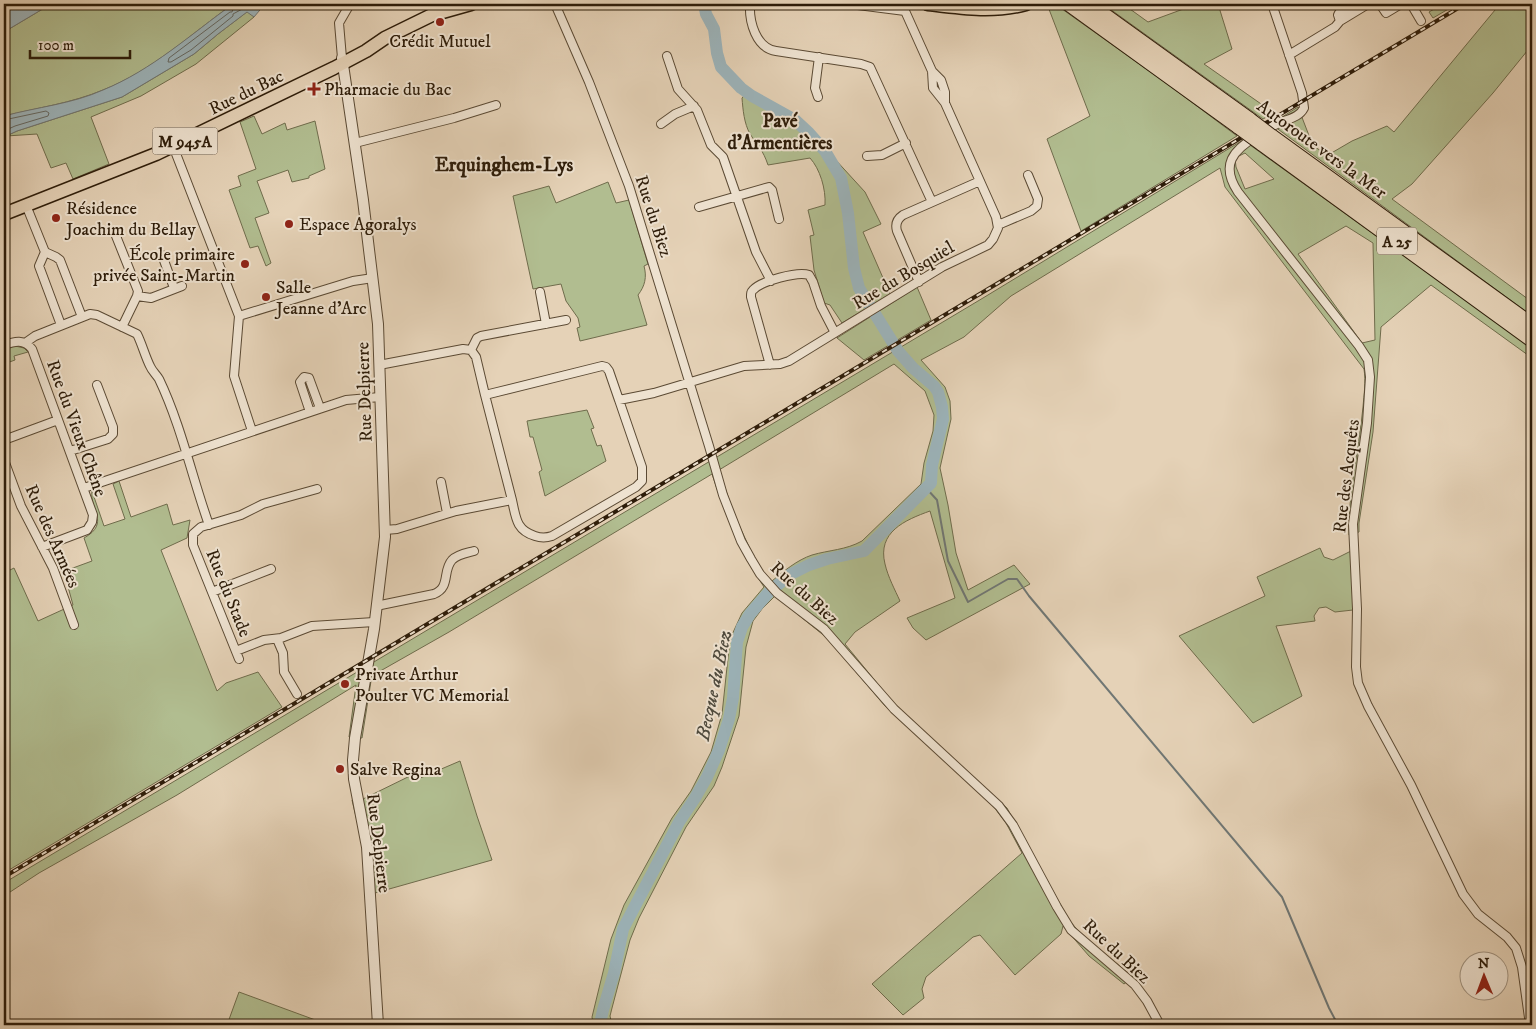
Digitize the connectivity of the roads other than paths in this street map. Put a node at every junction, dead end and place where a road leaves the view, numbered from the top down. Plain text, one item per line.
1 (350, 4) edge
2 (471, 4) edge
3 (555, 4) edge
4 (750, 4) edge
5 (850, 4) edge
6 (928, 4) edge
7 (984, 4) edge
8 (1002, 4) edge
9 (1026, 4) edge
10 (1069, 4) edge
11 (1089, 4) edge
12 (1272, 4) edge
13 (1352, 4) edge
14 (1368, 4) edge
15 (1380, 4) edge
16 (1401, 4) edge
17 (1411, 4) edge
18 (440, 7) edge
19 (905, 8) edge
20 (1340, 21) junction
21 (1421, 21) dead end
22 (1289, 55) junction
23 (667, 56) dead end
24 (819, 57) junction
25 (342, 61) junction
26 (818, 98) dead end
27 (496, 104) dead end
28 (694, 106) junction
29 (661, 124) dead end
30 (1244, 124) junction
31 (1266, 139) junction
32 (355, 143) junction
33 (906, 143) junction
34 (172, 146) junction
35 (867, 156) dead end
36 (1028, 175) dead end
37 (980, 181) junction
38 (736, 196) junction
39 (932, 202) junction
40 (699, 207) dead end
41 (28, 208) junction
42 (4, 214) edge
43 (779, 219) dead end
44 (4, 220) edge
45 (998, 224) junction
46 (114, 231) dead end
47 (45, 252) junction
48 (162, 255) dead end
49 (373, 278) junction
50 (771, 281) junction
51 (919, 282) junction
52 (540, 292) dead end
53 (137, 296) junction
54 (239, 316) junction
55 (82, 317) junction
56 (566, 320) dead end
57 (546, 324) junction
58 (61, 325) junction
59 (1532, 325) edge
60 (122, 326) junction
61 (835, 333) junction
62 (1532, 340) edge
63 (25, 343) junction
64 (4, 345) edge
65 (472, 350) junction
66 (379, 365) junction
67 (770, 365) junction
68 (690, 382) junction
69 (97, 385) dead end
70 (485, 395) junction
71 (380, 397) junction
72 (619, 400) junction
73 (320, 408) junction
74 (310, 412) junction
75 (58, 420) junction
76 (252, 431) junction
77 (4, 440) edge
78 (70, 452) junction
79 (185, 453) junction
80 (4, 460) edge
81 (441, 482) dead end
82 (84, 488) junction
83 (317, 488) dead end
84 (512, 500) junction
85 (447, 513) junction
86 (209, 525) junction
87 (385, 530) junction
88 (42, 547) junction
89 (474, 551) dead end
90 (271, 569) dead end
91 (212, 592) junction
92 (376, 606) junction
93 (374, 622) junction
94 (74, 625) dead end
95 (276, 639) junction
96 (297, 694) dead end
97 (378, 1025) edge
98 (1160, 1025) edge
99 (1530, 1025) edge

1 - 25 street
2 - 18 main road, M 945A
3 - 68 street, Rue du Biez
4 - 24 street
5 - 19 street
6 - 9 main road
7 - 8 main road
10 - 30 highway, A 25
11 - 30 highway, Autoroute vers la Mer / A 25
12 - 22 street, Rue des Acquêts
13 - 20 street
14 - 20 street
15 - 16 street
17 - 21 street
18 - 25 main road, M 945A
19 - 37 street
20 - 22 street
22 - 99 street, Rue des Acquêts
23 - 28 street
24 - 26 street
24 - 33 street
25 - 32 street, Rue Delpierre
25 - 34 main road, Rue du Bac / M 945A
27 - 32 street
28 - 29 street
28 - 38 street
30 - 31 highway, A 25, bridge
31 - 59 highway, Autoroute vers la Mer / A 25
31 - 62 highway, A 25
32 - 49 street, Rue Delpierre
33 - 35 street
33 - 39 street
34 - 41 main road, Rue du Bac / M 945A
34 - 54 street
36 - 45 street
37 - 39 street
37 - 45 street
38 - 40 street
38 - 43 street
38 - 50 street
39 - 51 street
41 - 42 main road, Rue du Bac / M 945A
41 - 44 main road, Rue du Bac / M 945A
41 - 47 street
45 - 51 street, Rue du Bosquiel
46 - 53 street
47 - 55 street
47 - 58 street
48 - 53 street
49 - 54 street
49 - 66 street, Rue Delpierre
50 - 61 street
50 - 67 street
51 - 61 street, Rue du Bosquiel
52 - 57 street
53 - 60 street
54 - 76 street
55 - 58 street
55 - 60 street, Rue du Stade
56 - 57 street
57 - 65 street
58 - 63 street
60 - 79 street, Rue du Stade
61 - 67 street, Rue du Bosquiel
63 - 64 street
63 - 75 street, Rue du Vieux Chêne
65 - 66 street
65 - 70 street
66 - 71 street, Rue Delpierre
67 - 68 street, Rue du Bosquiel
68 - 72 street, Rue du Bosquiel
68 - 98 street, Rue du Biez
69 - 78 street
70 - 72 street
70 - 84 street
71 - 73 street
71 - 87 street, Rue Delpierre
72 - 84 street
73 - 74 street
73 - 74 street
74 - 76 street
75 - 77 street
75 - 78 street, Rue du Vieux Chêne
76 - 79 street
78 - 82 street, Rue du Vieux Chêne
79 - 82 street
79 - 86 street, Rue du Stade
80 - 88 street, Rue des Armées
81 - 85 street
82 - 88 street, Rue du Vieux Chêne
83 - 86 street
84 - 85 street
85 - 87 street
86 - 91 street, Rue du Stade
87 - 92 street, Rue Delpierre
88 - 94 street, Rue des Armées
89 - 92 street
90 - 91 street
91 - 95 street, Rue du Stade
92 - 93 street, Rue Delpierre
93 - 95 street, Rue du Stade
93 - 97 street, Rue Delpierre
95 - 96 street

